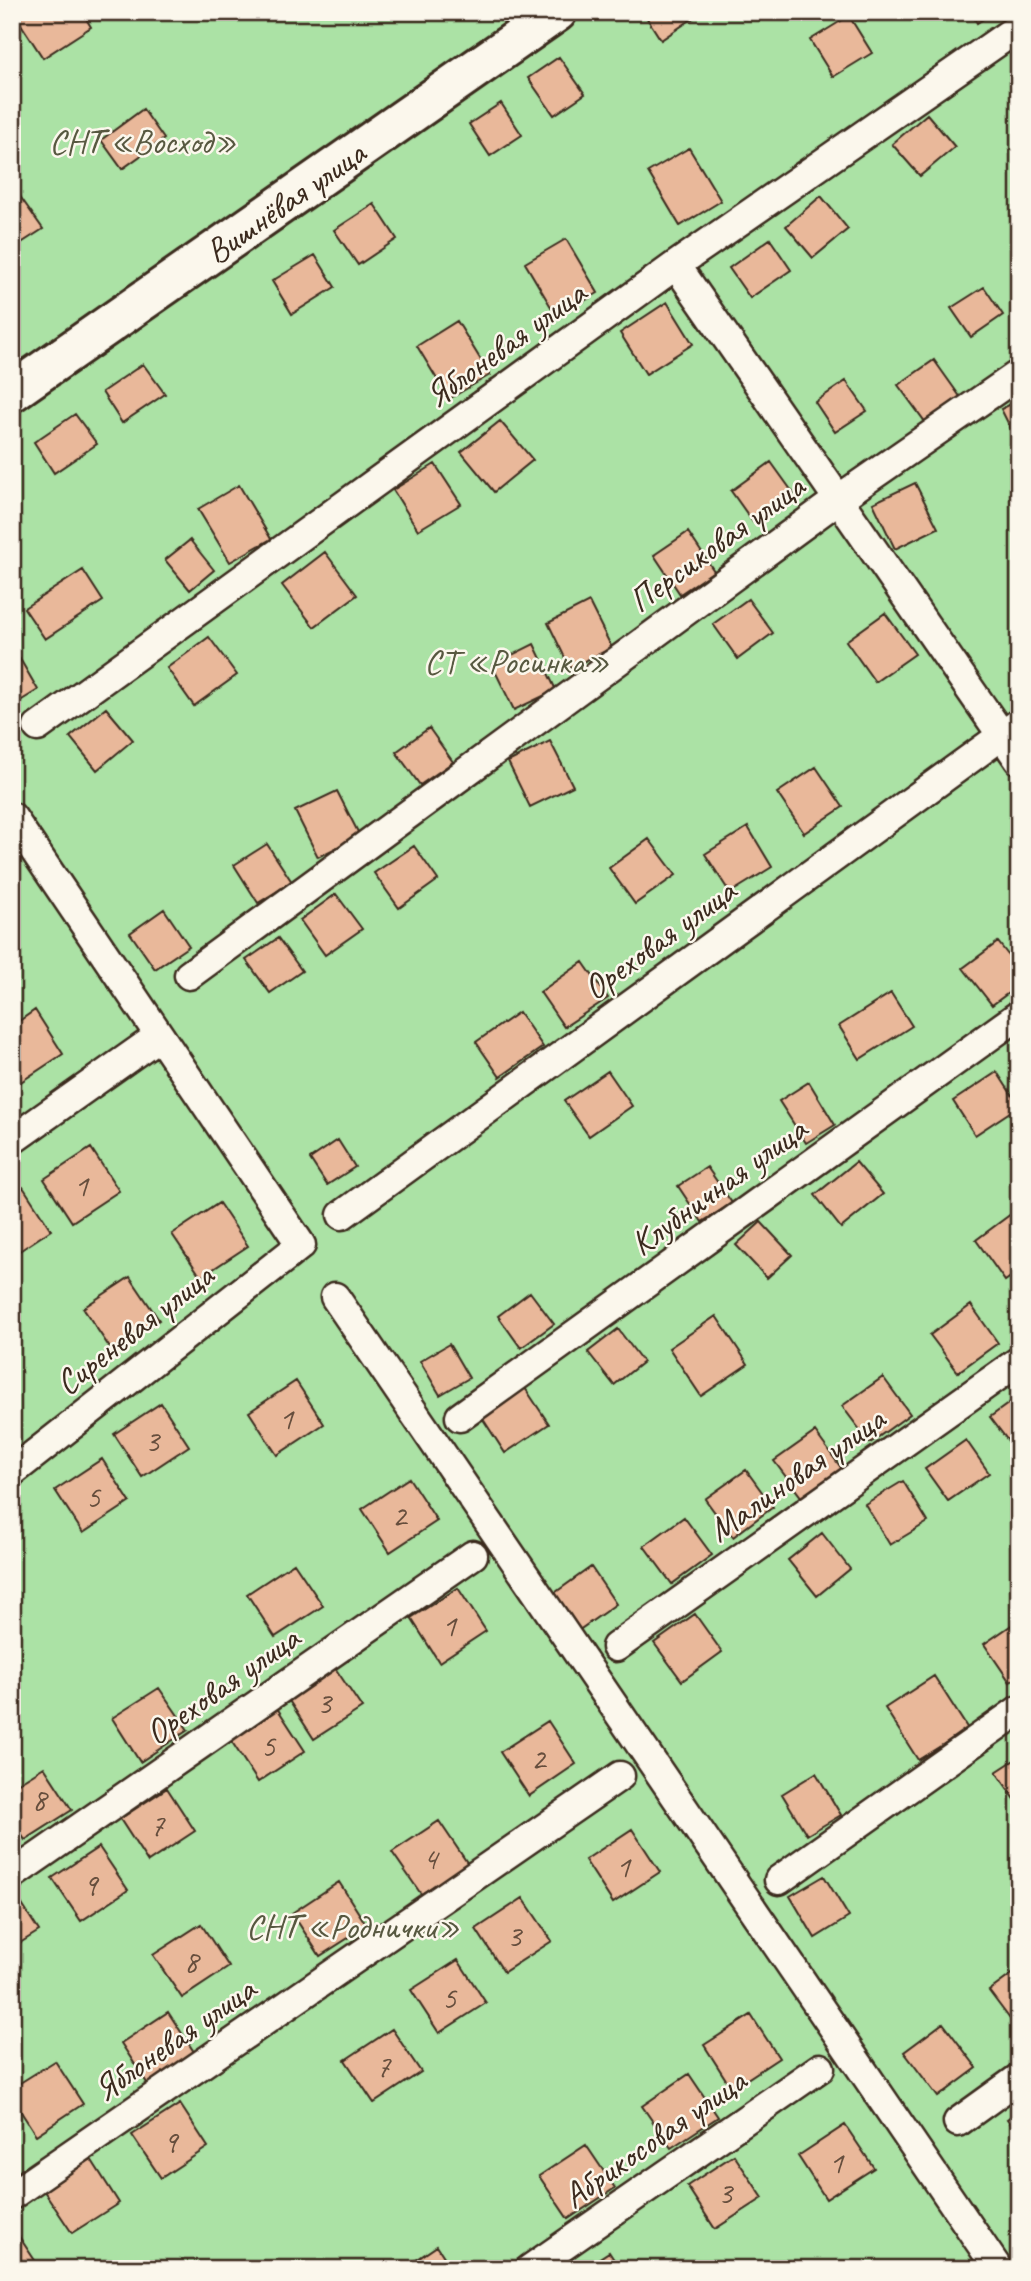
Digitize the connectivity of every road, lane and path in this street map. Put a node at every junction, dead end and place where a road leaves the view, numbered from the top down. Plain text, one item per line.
1 (557, 12) edge
2 (1019, 27) edge
3 (676, 265) junction
4 (1019, 374) edge
5 (12, 392) edge
6 (840, 498) junction
7 (38, 727) dead end
8 (1010, 729) edge
9 (1019, 760) edge
10 (12, 817) edge
11 (189, 975) dead end
12 (1019, 1015) edge
13 (159, 1036) junction
14 (12, 1140) edge
15 (342, 1215) dead end
16 (335, 1297) dead end
17 (1019, 1362) edge
18 (460, 1417) dead end
19 (12, 1472) edge
20 (474, 1555) dead end
21 (616, 1647) dead end
22 (1019, 1710) edge
23 (620, 1776) dead end
24 (12, 1875) edge
25 (779, 1880) dead end
26 (820, 2067) dead end
27 (1019, 2078) edge
28 (958, 2122) dead end
29 (12, 2195) edge
30 (530, 2269) edge
31 (998, 2269) edge

1 - 5 street, Вишнёвая улица
2 - 3 street, Яблоневая улица
3 - 6 street
3 - 7 street, Яблоневая улица
4 - 6 street, Персиковая улица
6 - 8 street
6 - 11 street, Персиковая улица
8 - 9 street
8 - 15 street, Ореховая улица
10 - 13 street
12 - 18 street, Клубничная улица
13 - 14 street
13 - 19 street, Сиреневая улица
16 - 31 street
17 - 21 street, Малиновая улица
20 - 24 street, Ореховая улица
22 - 25 street
23 - 29 street, Яблоневая улица
26 - 30 street, Абрикосовая улица
27 - 28 street

